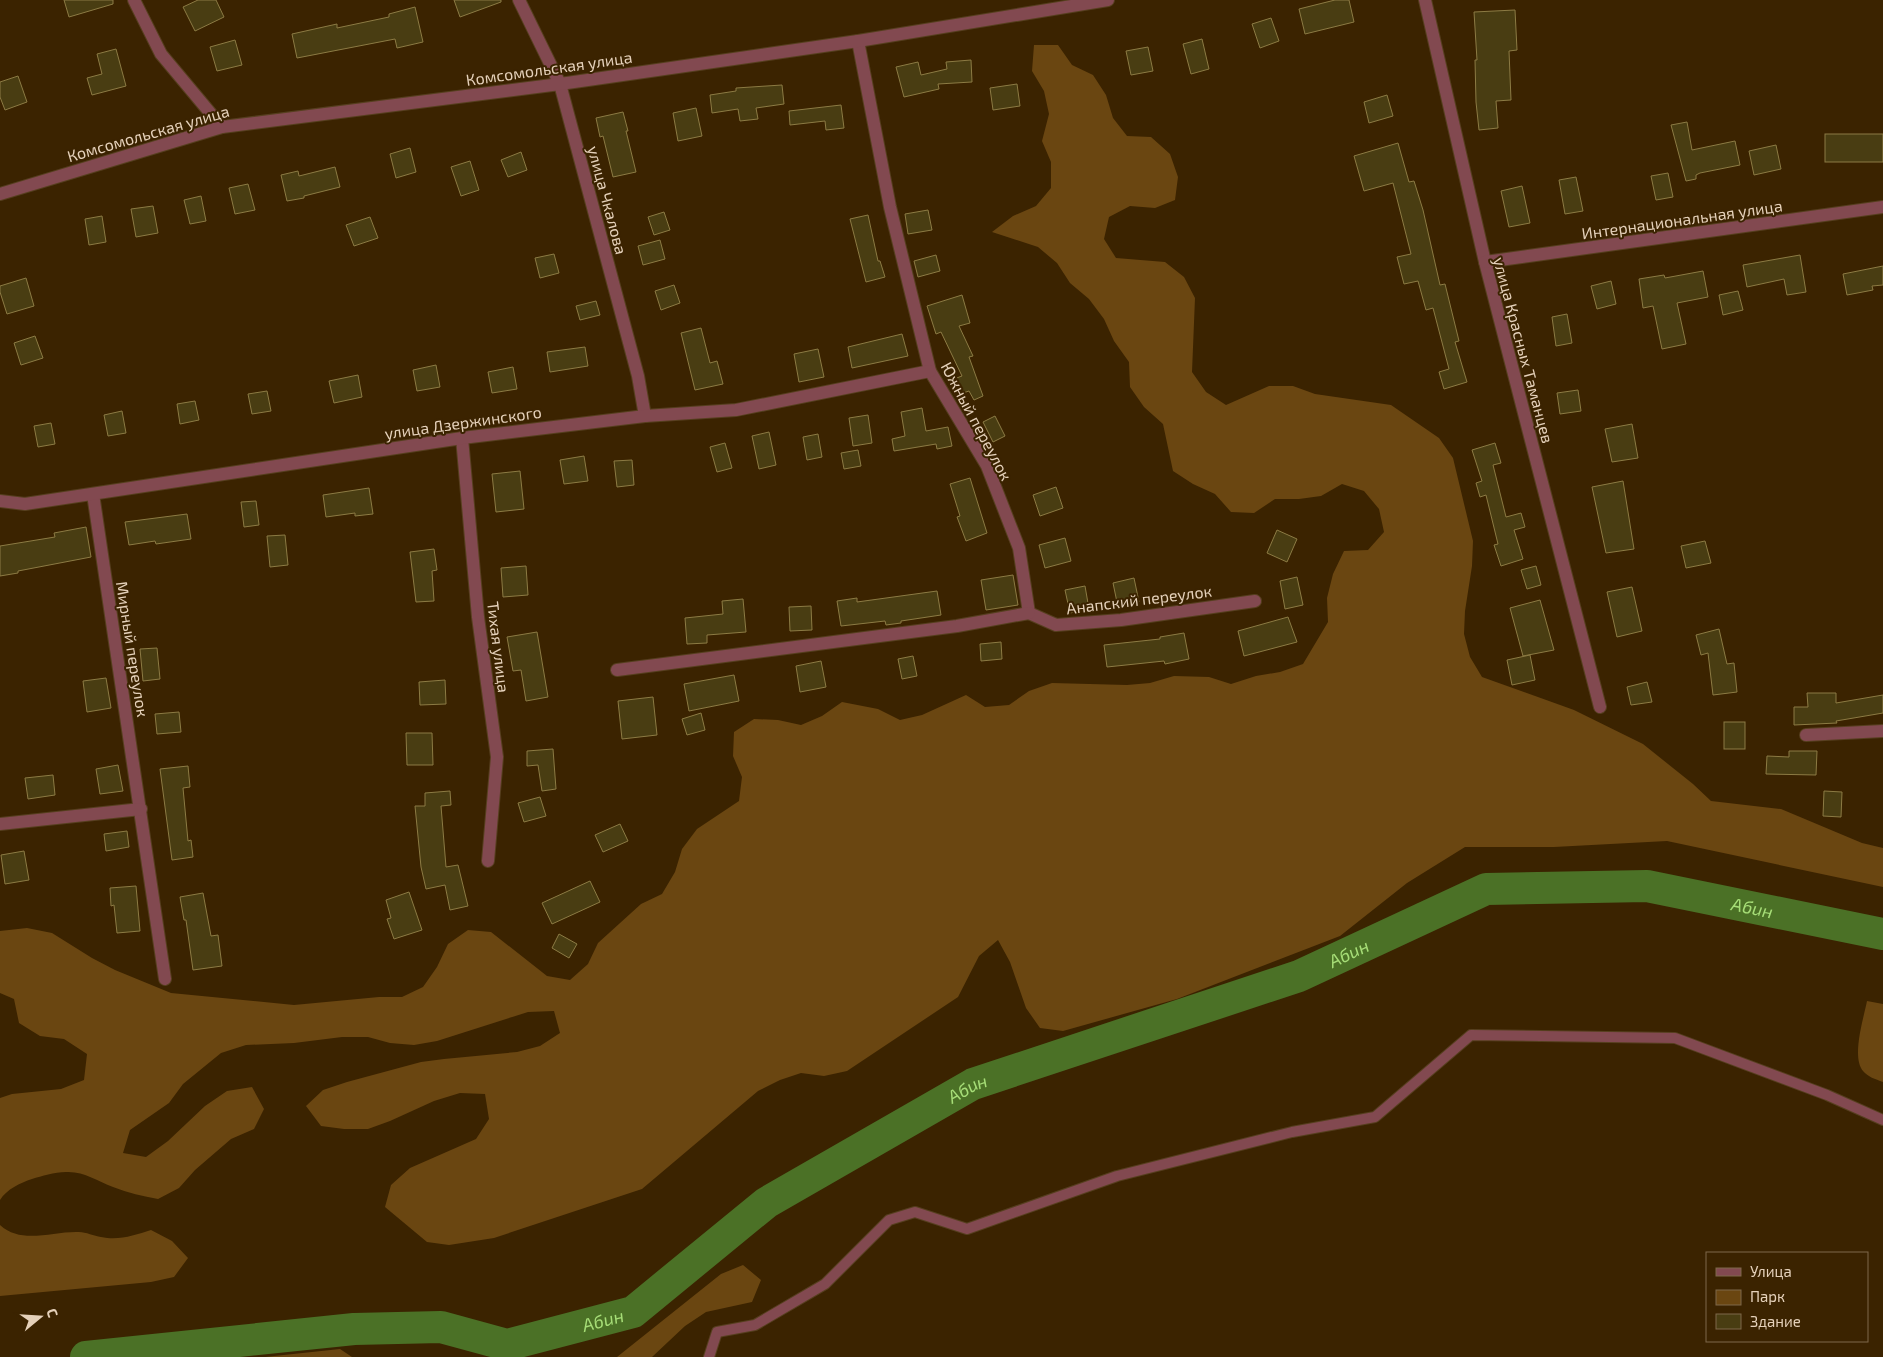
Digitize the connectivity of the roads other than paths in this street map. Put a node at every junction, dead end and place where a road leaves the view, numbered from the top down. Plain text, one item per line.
1 (134, 0) edge
2 (519, 0) edge
3 (1108, 0) edge
4 (1426, 0) edge
5 (858, 41) junction
6 (560, 84) junction
7 (222, 126) junction
8 (0, 194) edge
9 (1883, 207) edge
10 (1484, 262) junction
11 (930, 371) junction
12 (645, 416) junction
13 (462, 438) junction
14 (93, 494) junction
15 (0, 502) edge
16 (1255, 601) dead end
17 (1029, 613) junction
18 (617, 670) dead end
19 (1600, 707) dead end
20 (1883, 731) edge
21 (1806, 736) dead end
22 (141, 809) junction
23 (0, 824) edge
24 (488, 861) dead end
25 (165, 979) dead end
26 (1883, 1120) edge
27 (709, 1357) edge

1 - 7 street
2 - 6 street, улица Чкалова
3 - 5 street, Комсомольская улица
4 - 10 street, улица Красных Таманцев
5 - 6 street, Комсомольская улица
5 - 11 street, Южный переулок
6 - 7 street, Комсомольская улица
6 - 12 street, улица Чкалова
7 - 8 street, Комсомольская улица
9 - 10 street, Интернациональная улица
10 - 19 street, улица Красных Таманцев
11 - 12 street, улица Дзержинского
11 - 17 street, Южный переулок
12 - 13 street, улица Дзержинского
13 - 14 street, улица Дзержинского
13 - 24 street, Тихая улица
14 - 15 street, улица Дзержинского
14 - 22 street, Мирный переулок
16 - 17 street, Анапский переулок
17 - 18 street
20 - 21 street
22 - 23 street
22 - 25 street, Мирный переулок
26 - 27 lane

